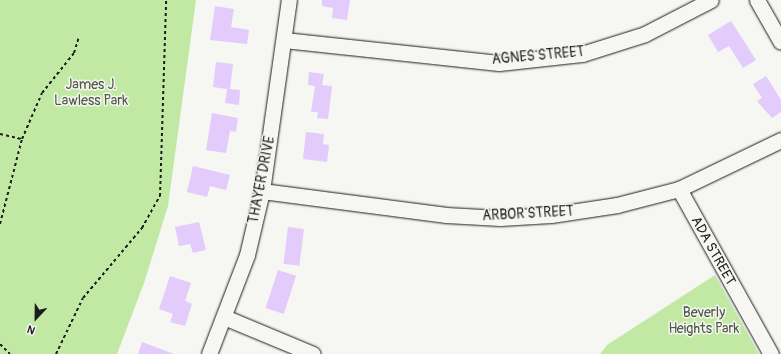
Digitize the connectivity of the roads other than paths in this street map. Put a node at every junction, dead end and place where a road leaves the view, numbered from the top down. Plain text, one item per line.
1 (289, 0) edge
2 (711, 0) edge
3 (757, 0) edge
4 (284, 40) junction
5 (781, 42) edge
6 (781, 140) edge
7 (679, 189) junction
8 (262, 191) junction
9 (224, 317) junction
10 (209, 354) edge
11 (313, 354) edge
12 (771, 354) edge

1 - 4 street, THAYER DRIVE
2 - 4 street, AGNES STREET
3 - 5 street
4 - 8 street, THAYER DRIVE
6 - 7 street, ARBOR STREET
7 - 8 street, ARBOR STREET
7 - 12 street, ADA STREET
8 - 9 street, THAYER DRIVE
9 - 10 street, THAYER DRIVE
9 - 11 street

